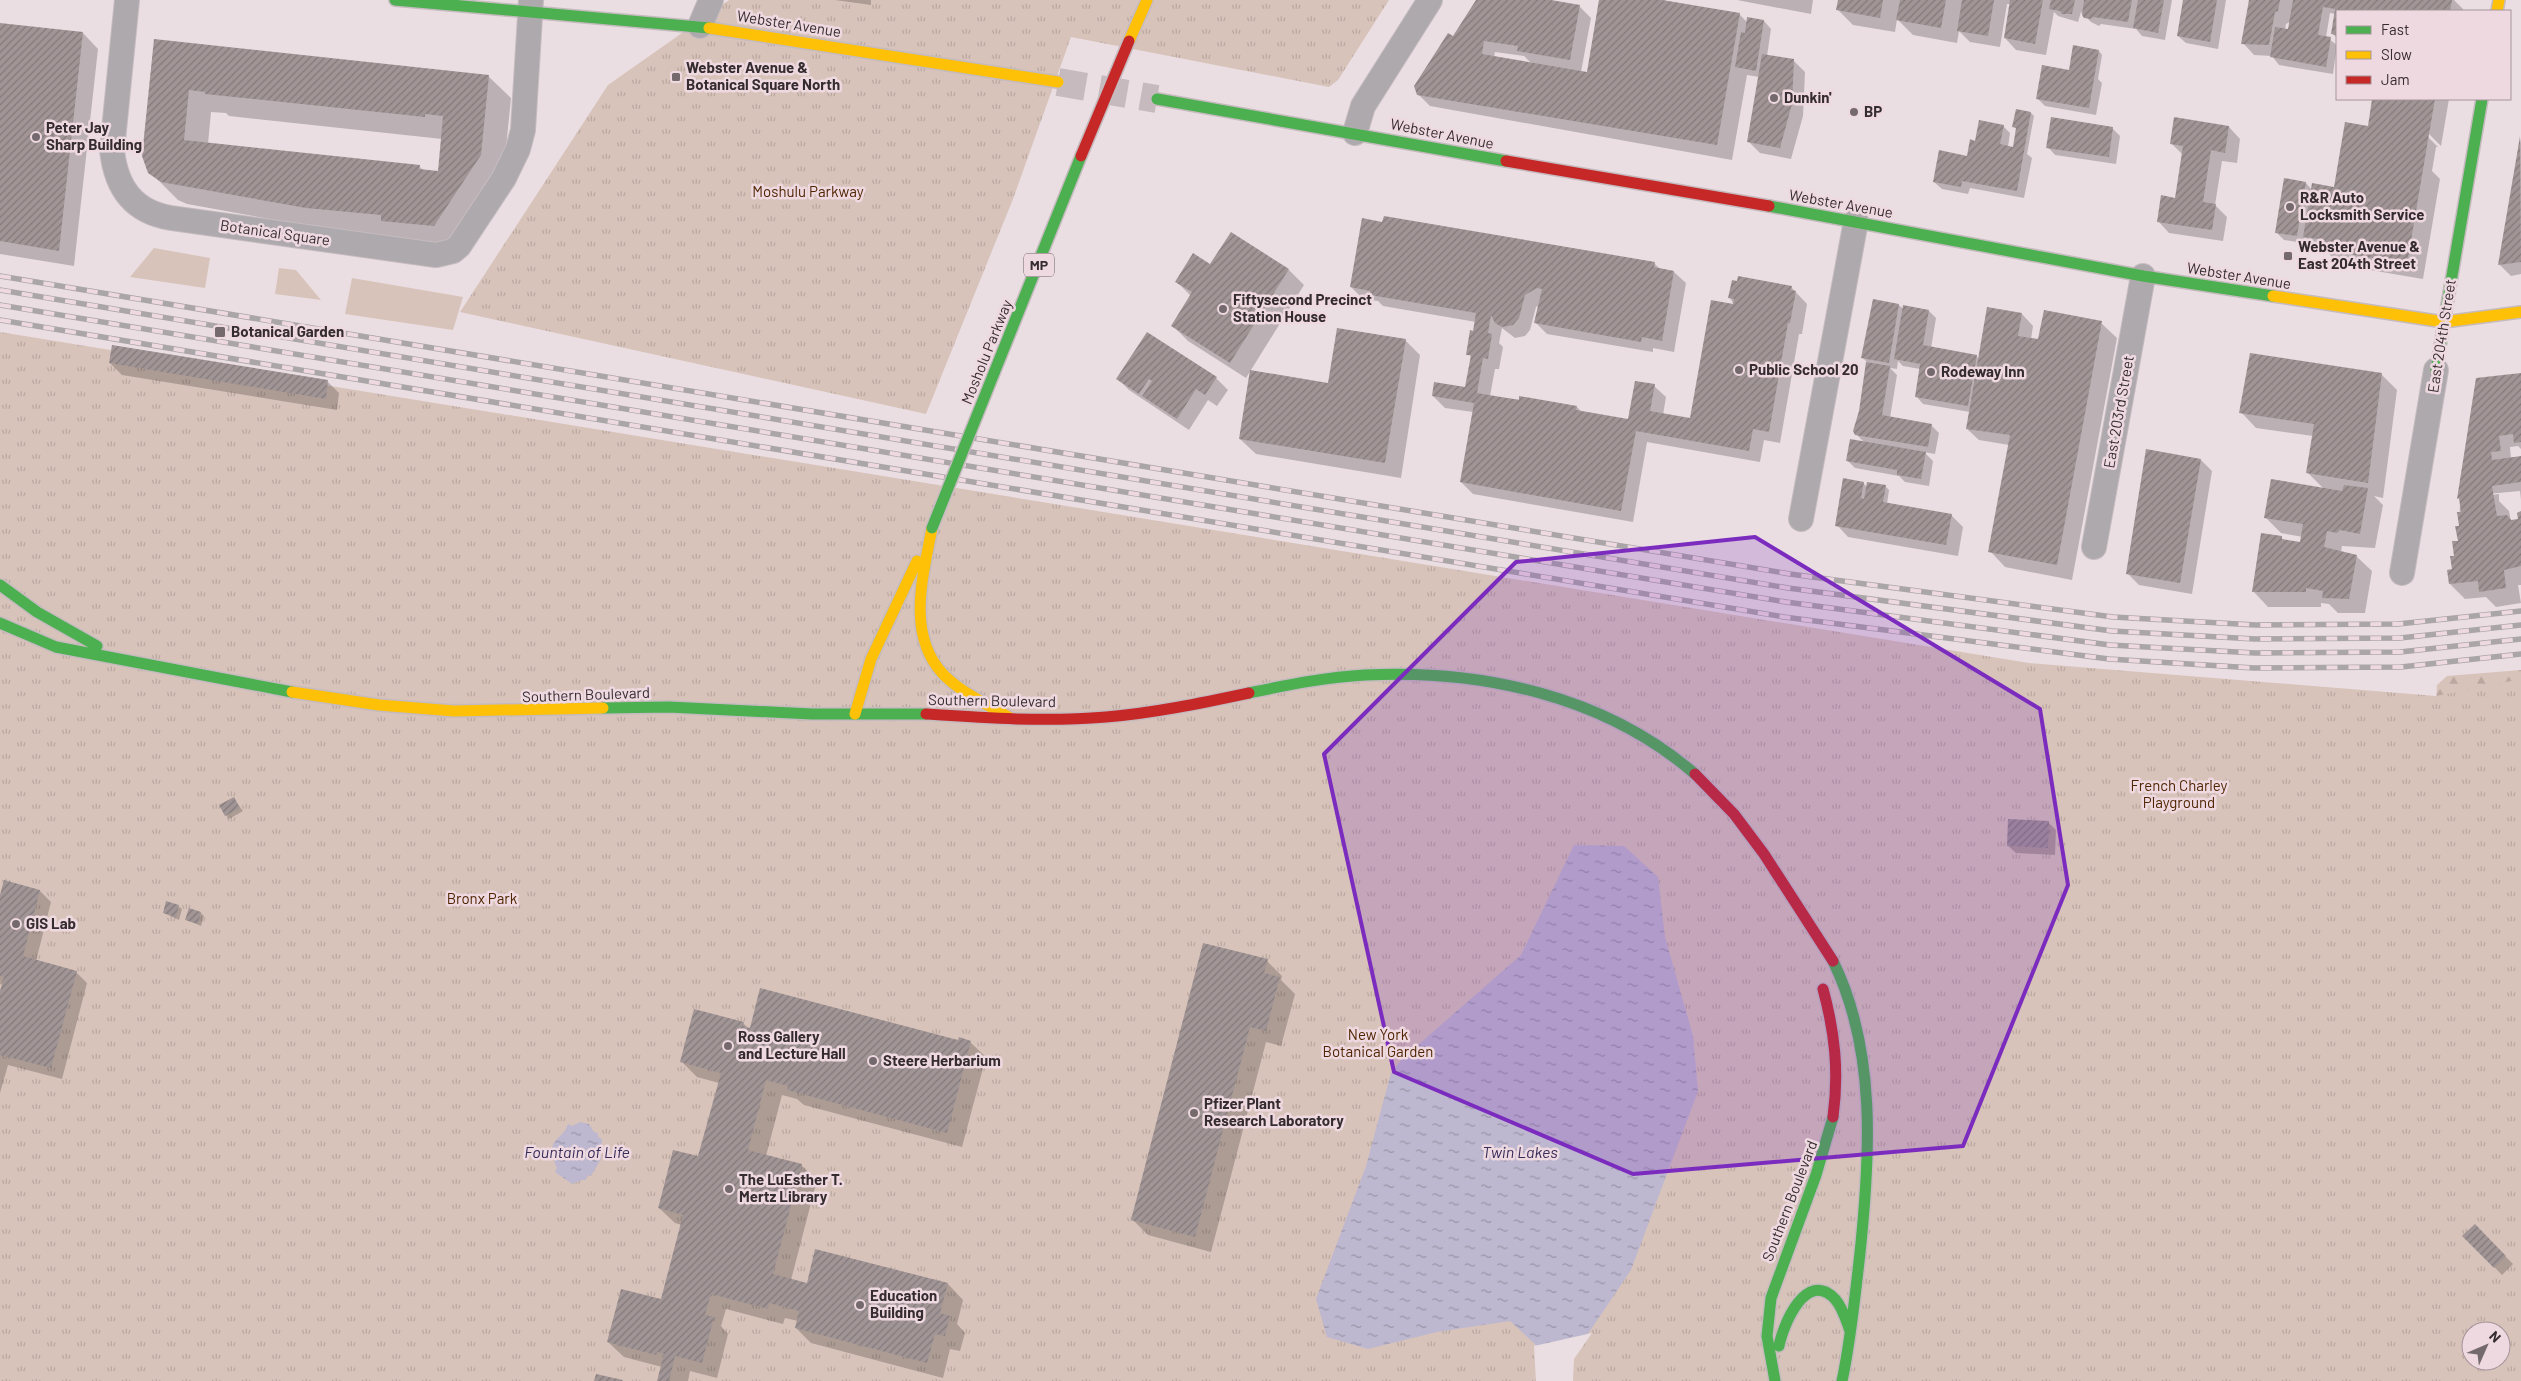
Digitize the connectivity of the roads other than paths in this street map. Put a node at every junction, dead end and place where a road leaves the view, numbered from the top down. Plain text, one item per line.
1 (127, 0) edge
2 (394, 0) edge
3 (711, 0) edge
4 (1147, 0) edge
5 (1430, 0) edge
6 (530, 6) edge
7 (700, 26) junction
8 (1058, 82) tunnel mouth
9 (1157, 98) tunnel mouth
10 (2482, 100) edge
11 (1355, 133) junction
12 (1856, 221) junction
13 (2143, 276) junction
14 (2521, 312) edge
15 (2444, 322) junction
16 (2436, 370) joint
17 (1801, 519) dead end
18 (932, 528) junction
19 (2094, 547) dead end
20 (2402, 573) dead end
21 (0, 585) edge
22 (0, 623) edge
23 (118, 657) junction
24 (855, 714) junction
25 (1014, 720) junction
26 (1788, 889) junction
27 (1807, 943) dead end
28 (1819, 978) dead end
29 (1850, 1331) junction
30 (1775, 1381) edge
31 (1842, 1381) edge

1 - 6 street, Botanical Square
2 - 6 main road, Webster Avenue
3 - 7 street
4 - 18 main road, Mosholu Parkway / MP, bridge
5 - 11 street
6 - 7 main road, Webster Avenue
7 - 8 main road, Webster Avenue
9 - 11 main road, Webster Avenue
10 - 15 main road, East 204th Street
11 - 12 main road, Webster Avenue
12 - 13 main road, Webster Avenue
12 - 17 street
13 - 15 main road, Webster Avenue
13 - 19 street, East 203rd Street
14 - 15 main road, Webster Avenue
15 - 16 main road, East 204th Street
16 - 20 street, East 204th Street
18 - 24 main road, Mosholu Parkway / MP
18 - 25 main road
21 - 23 main road, Southern Boulevard
22 - 23 main road, Southern Boulevard
23 - 24 main road, Southern Boulevard
24 - 25 main road, Southern Boulevard
25 - 26 main road, Southern Boulevard
26 - 27 main road, Southern Boulevard
26 - 29 main road, Southern Boulevard
28 - 30 main road, Southern Boulevard
29 - 30 main road
29 - 31 main road, Southern Boulevard

